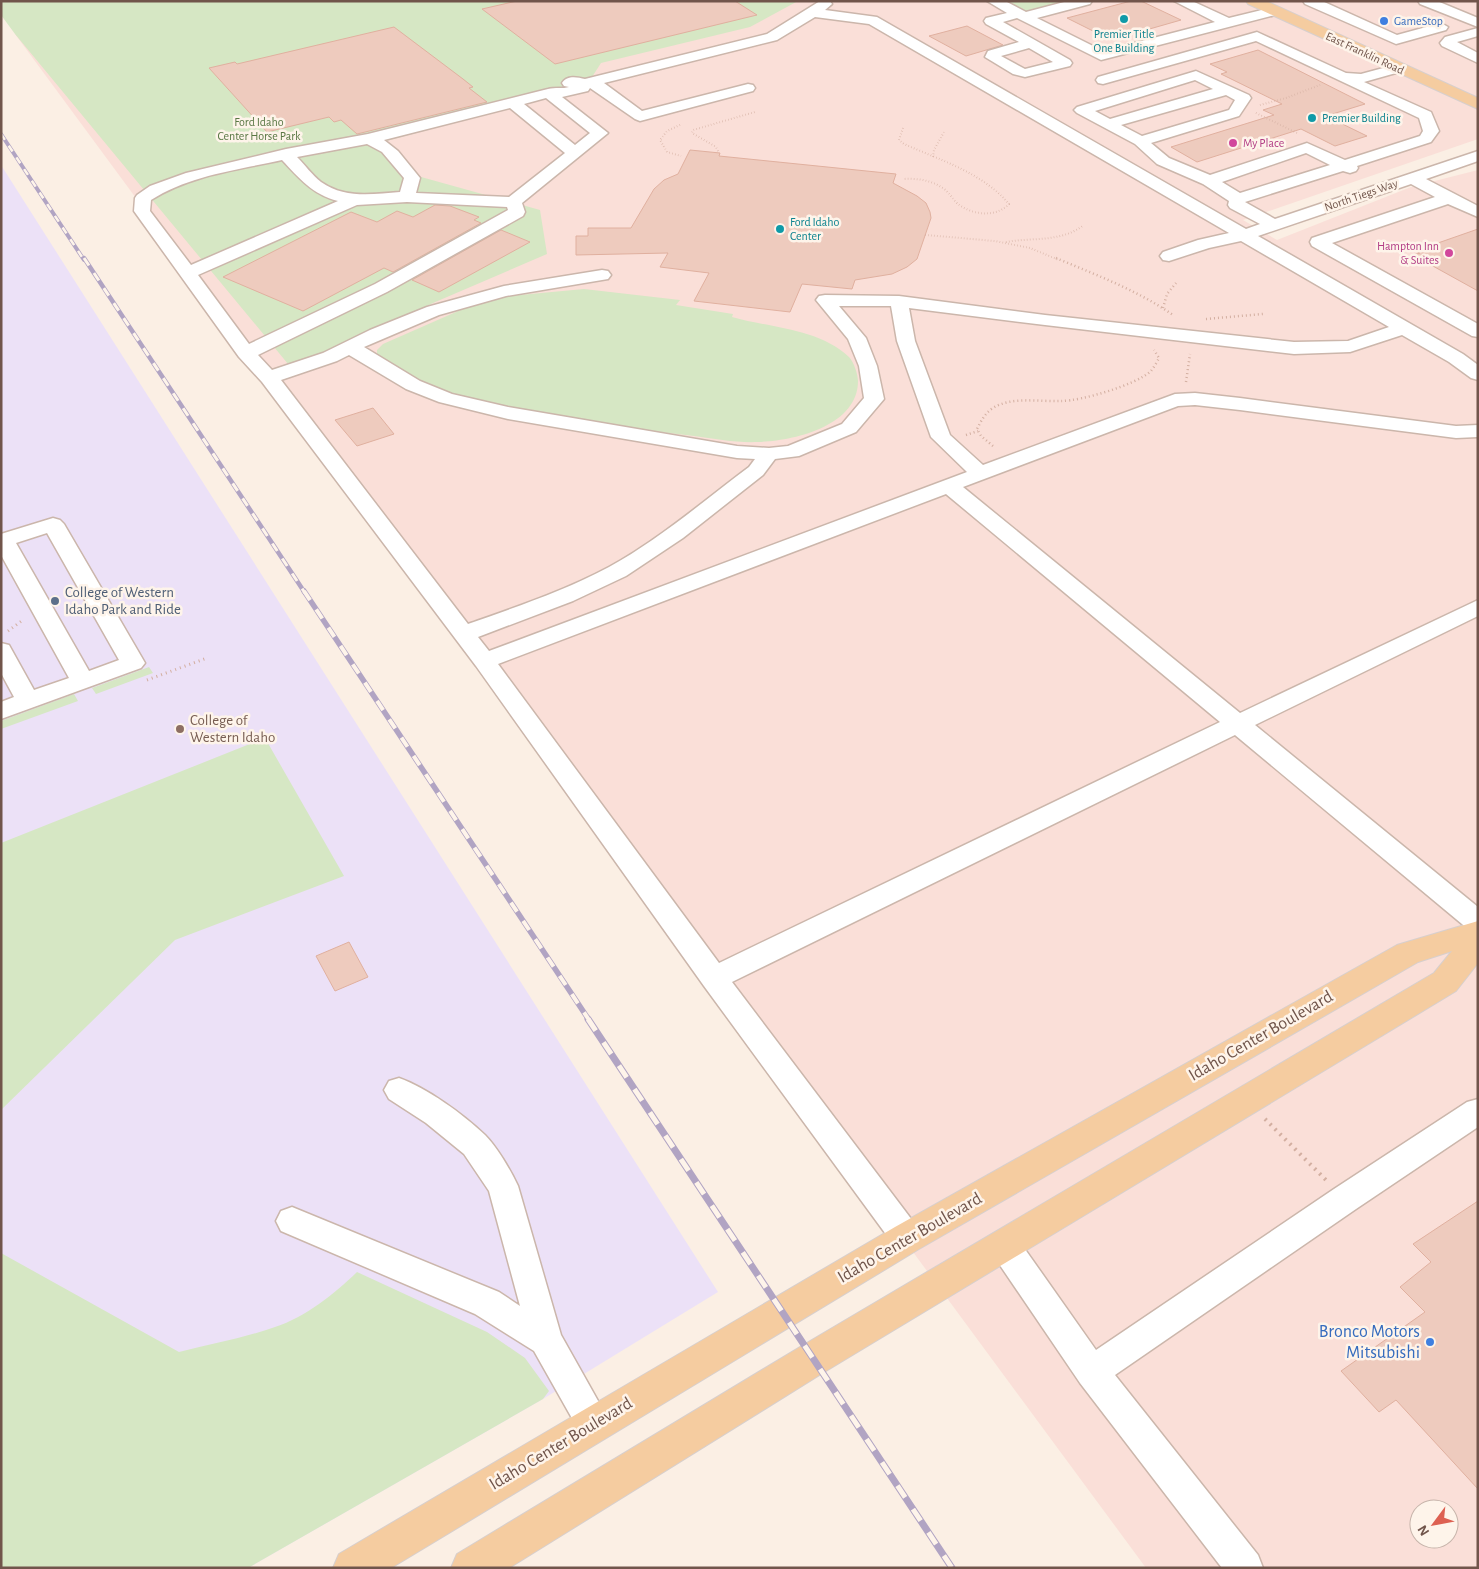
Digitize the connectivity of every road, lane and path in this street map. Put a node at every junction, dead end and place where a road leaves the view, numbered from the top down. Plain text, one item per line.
1 (828, 1) edge
2 (994, 1) edge
3 (1085, 1) edge
4 (1181, 1) edge
5 (1252, 1) edge
6 (1310, 1) edge
7 (1425, 1) edge
8 (1274, 11) junction
9 (813, 13) junction
10 (1021, 15) junction
11 (1228, 23) junction
12 (1478, 23) edge
13 (1441, 27) dead end
14 (1478, 32) edge
15 (1059, 35) junction
16 (1478, 44) edge
17 (1478, 48) edge
18 (1460, 51) junction
19 (1478, 58) edge
20 (1168, 61) junction
21 (1383, 61) junction
22 (1398, 68) junction
23 (1196, 75) junction
24 (1346, 77) junction
25 (1321, 78) dead end
26 (1103, 80) dead end
27 (588, 83) junction
28 (748, 88) dead end
29 (1226, 90) junction
30 (553, 92) junction
31 (512, 102) junction
32 (1478, 104) edge
33 (755, 112) dead end
34 (682, 124) dead end
35 (1108, 124) junction
36 (903, 128) dead end
37 (944, 132) dead end
38 (368, 139) junction
39 (1140, 141) junction
40 (718, 151) dead end
41 (575, 153) junction
42 (286, 154) junction
43 (1321, 154) junction
44 (681, 156) dead end
45 (1478, 156) edge
46 (933, 158) junction
47 (1350, 162) junction
48 (1385, 178) junction
49 (903, 179) dead end
50 (1209, 181) junction
51 (408, 197) junction
52 (1449, 198) junction
53 (354, 200) junction
54 (1238, 200) junction
55 (512, 202) junction
56 (1478, 212) edge
57 (1277, 224) junction
58 (1084, 225) dead end
59 (925, 235) dead end
60 (1245, 235) junction
61 (1318, 242) junction
62 (1004, 243) junction
63 (1169, 256) dead end
64 (188, 273) junction
65 (602, 274) dead end
66 (1176, 283) dead end
67 (899, 301) junction
68 (1163, 308) junction
69 (1263, 314) dead end
70 (1181, 321) junction
71 (1404, 328) junction
72 (1140, 331) junction
73 (1478, 332) edge
74 (1192, 337) junction
75 (350, 347) junction
76 (246, 352) junction
77 (1478, 374) edge
78 (269, 378) junction
79 (1185, 382) dead end
80 (1478, 431) edge
81 (994, 446) dead end
82 (769, 454) junction
83 (980, 472) junction
84 (948, 485) junction
85 (3, 541) edge
86 (1478, 606) edge
87 (464, 634) junction
88 (1, 650) edge
89 (484, 661) junction
90 (83, 682) junction
91 (28, 701) junction
92 (1, 710) edge
93 (1237, 724) junction
94 (1478, 922) edge
95 (1478, 932) edge
96 (1478, 941) edge
97 (714, 978) junction
98 (399, 1090) dead end
99 (1478, 1111) edge
100 (1265, 1118) dead end
101 (1345, 1199) junction
102 (292, 1221) dead end
103 (907, 1238) junction
104 (1004, 1246) junction
105 (546, 1340) junction
106 (1092, 1372) junction
107 (594, 1424) junction
108 (354, 1568) edge
109 (471, 1568) edge
110 (1245, 1568) edge

1 - 9 street
2 - 10 street
3 - 10 street
4 - 11 street
5 - 8 main road, East Franklin Road
6 - 13 street
7 - 12 street
8 - 11 street
8 - 21 main road, East Franklin Road
9 - 27 street
9 - 60 street
10 - 15 street
10 - 15 street
11 - 15 street
14 - 18 street
16 - 18 street
17 - 18 street
18 - 19 street
20 - 23 street
20 - 24 street
20 - 26 street
21 - 22 main road, East Franklin Road
21 - 24 street
22 - 24 street
22 - 32 main road, East Franklin Road
23 - 29 street
23 - 35 street
24 - 47 street
25 - 43 path
27 - 28 street
27 - 30 street
29 - 35 street
29 - 39 street
30 - 31 street
30 - 41 street
31 - 38 street
31 - 41 street
33 - 40 path
34 - 44 path
35 - 39 street
36 - 46 path
37 - 46 path
38 - 42 street
38 - 51 street
39 - 50 street
41 - 55 street
42 - 53 street
42 - 64 street
43 - 47 street
43 - 50 street
45 - 48 street, North Tiegs Way
46 - 49 path
47 - 48 street
47 - 54 street
48 - 52 street
48 - 57 street, North Tiegs Way
50 - 54 street
51 - 53 street
51 - 55 street
52 - 56 street
52 - 61 street
53 - 64 street
54 - 57 street
55 - 76 street
57 - 60 street, North Tiegs Way
57 - 61 street
58 - 62 path
59 - 62 path
60 - 63 street, North Tiegs Way
60 - 71 street
61 - 73 street
62 - 68 path
64 - 76 street
65 - 75 street
66 - 68 path
67 - 72 street
67 - 82 street
67 - 83 street
68 - 70 path
69 - 70 path
70 - 74 path
71 - 74 street
71 - 77 street
72 - 74 street
72 - 81 path
74 - 79 path
75 - 78 street
75 - 82 street
76 - 78 street
78 - 87 street
80 - 83 street
82 - 87 street
83 - 84 street
84 - 89 street
84 - 93 street
85 - 90 street
85 - 90 street
86 - 93 street
87 - 89 street
88 - 91 street
89 - 97 street
90 - 91 street
91 - 92 street
93 - 94 street
93 - 97 street
95 - 103 main road, Idaho Center Boulevard
96 - 104 main road
97 - 103 street
98 - 105 street
99 - 101 street
100 - 101 path
101 - 106 street
102 - 105 street
103 - 107 main road, Idaho Center Boulevard
104 - 106 street
104 - 109 main road
105 - 107 street
106 - 110 street
107 - 108 main road, Idaho Center Boulevard

